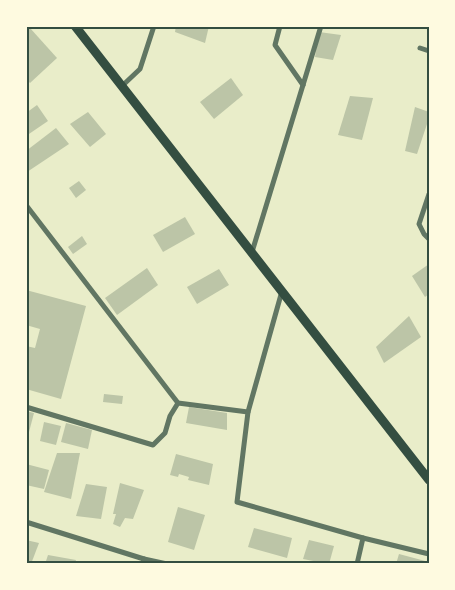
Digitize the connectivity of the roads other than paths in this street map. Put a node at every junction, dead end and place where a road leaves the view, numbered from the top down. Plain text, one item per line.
1 (74, 26) edge
2 (154, 26) edge
3 (280, 26) edge
4 (321, 26) edge
5 (420, 48) dead end
6 (429, 51) edge
7 (303, 85) junction
8 (122, 86) junction
9 (429, 194) edge
10 (26, 205) edge
11 (429, 239) edge
12 (252, 252) junction
13 (282, 291) junction
14 (178, 403) junction
15 (26, 407) edge
16 (248, 412) junction
17 (429, 480) edge
18 (26, 522) edge
19 (363, 538) junction
20 (429, 554) edge
21 (143, 561) edge
22 (167, 564) edge
23 (357, 564) edge

1 - 8 main road
2 - 8 street
3 - 7 street
4 - 7 street
5 - 6 street
7 - 12 street
8 - 12 main road
9 - 11 street
10 - 14 street
12 - 13 main road
13 - 16 street
13 - 17 main road
14 - 15 street
14 - 16 street
16 - 19 street
18 - 21 street
19 - 20 street
19 - 23 street
21 - 22 street

